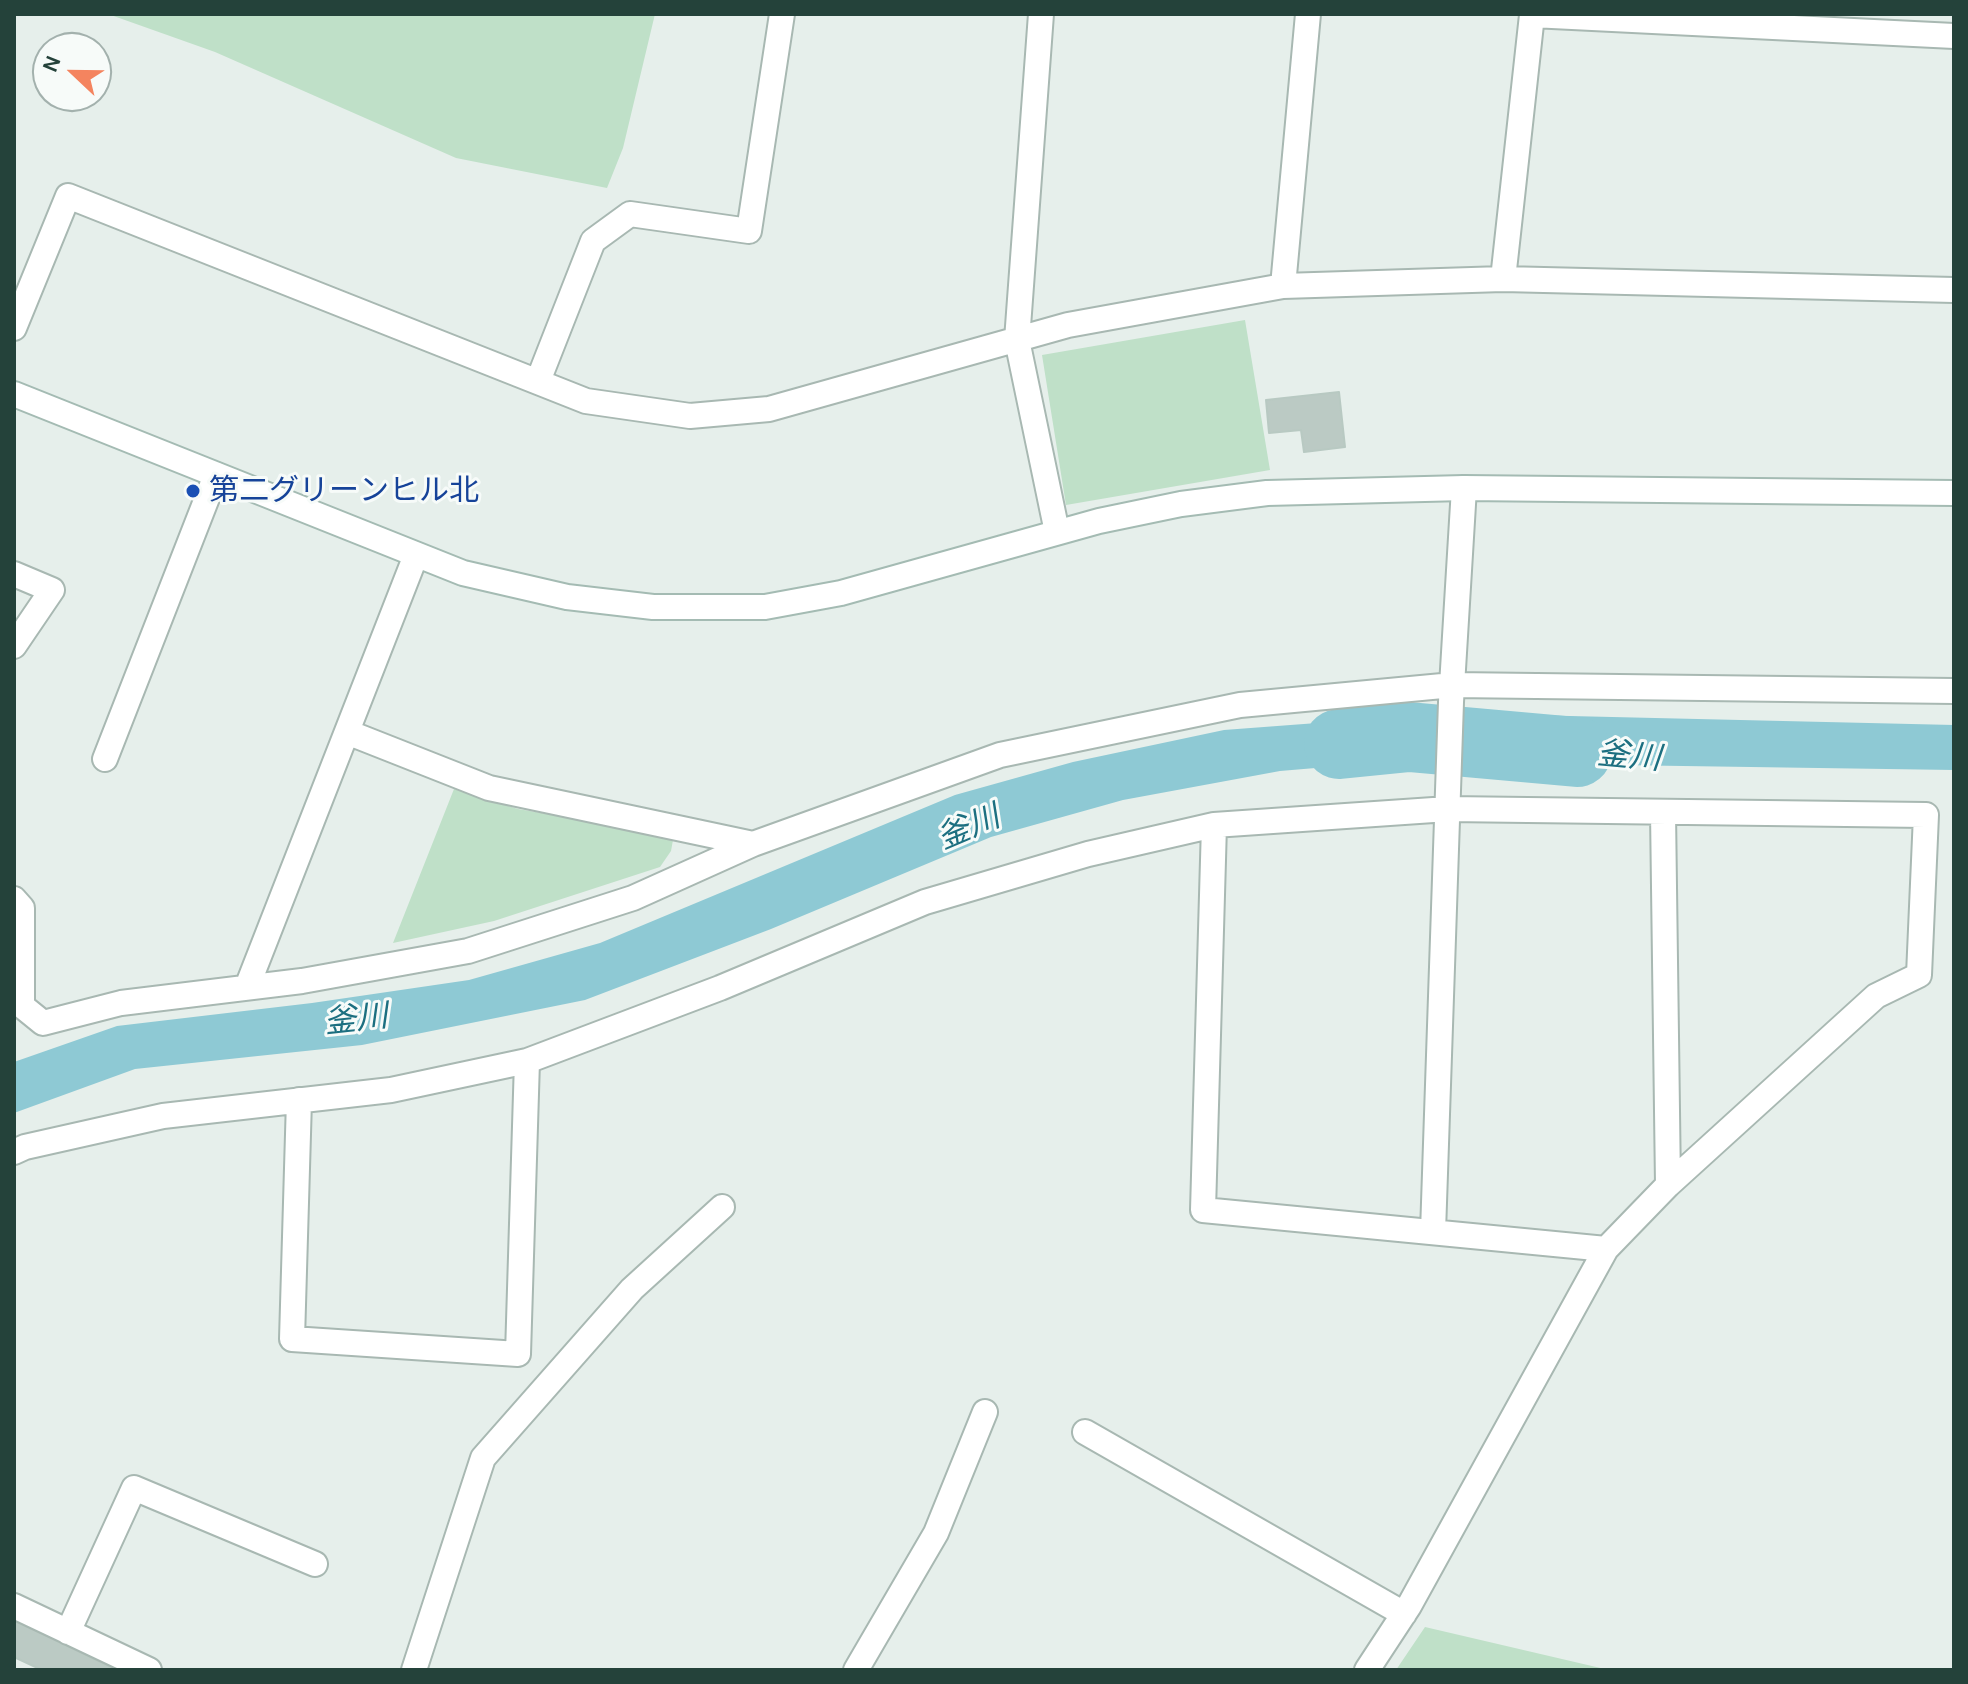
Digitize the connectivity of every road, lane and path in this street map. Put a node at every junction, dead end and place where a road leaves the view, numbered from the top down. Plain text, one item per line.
1 (782, 14) edge
2 (1041, 14) edge
3 (1308, 14) edge
4 (1532, 15) edge
5 (1954, 36) edge
6 (1503, 279) junction
7 (1283, 286) junction
8 (1954, 290) edge
9 (14, 328) edge
10 (1017, 340) junction
11 (538, 381) junction
12 (14, 394) edge
13 (216, 475) junction
14 (1464, 488) junction
15 (1954, 493) edge
16 (1057, 532) junction
17 (416, 555) junction
18 (14, 574) edge
19 (14, 646) edge
20 (1954, 691) edge
21 (1452, 694) junction
22 (347, 732) junction
23 (105, 759) dead end
24 (1448, 801) junction
25 (1663, 812) junction
26 (1214, 825) junction
27 (753, 844) junction
28 (14, 899) edge
29 (247, 987) junction
30 (527, 1061) junction
31 (299, 1100) junction
32 (14, 1152) edge
33 (1668, 1185) junction
34 (722, 1207) dead end
35 (1433, 1232) junction
36 (1606, 1249) junction
37 (985, 1412) dead end
38 (1085, 1432) dead end
39 (315, 1564) dead end
40 (14, 1606) edge
41 (1404, 1614) junction
42 (68, 1632) junction
43 (149, 1670) edge
44 (414, 1670) edge
45 (856, 1670) edge
46 (1367, 1670) edge

1 - 11 street
2 - 10 street
3 - 7 street
4 - 5 street
4 - 6 street
6 - 7 street
6 - 8 street
7 - 10 street
9 - 11 street
10 - 11 street
10 - 16 street
12 - 13 street
13 - 17 street
13 - 23 street
14 - 15 street
14 - 16 street
14 - 21 street
16 - 17 street
17 - 22 street
18 - 19 street
20 - 21 street
21 - 24 street
21 - 27 street
22 - 27 street
22 - 29 street
24 - 25 street
24 - 26 street
24 - 35 street
25 - 33 street
25 - 33 street
26 - 30 street
26 - 35 street
27 - 29 street
28 - 29 street
30 - 31 street
30 - 31 street
31 - 32 street
33 - 36 street
34 - 44 street
35 - 36 street
36 - 41 street
37 - 45 street
38 - 41 street
39 - 42 street
40 - 42 street
41 - 46 street
42 - 43 street

